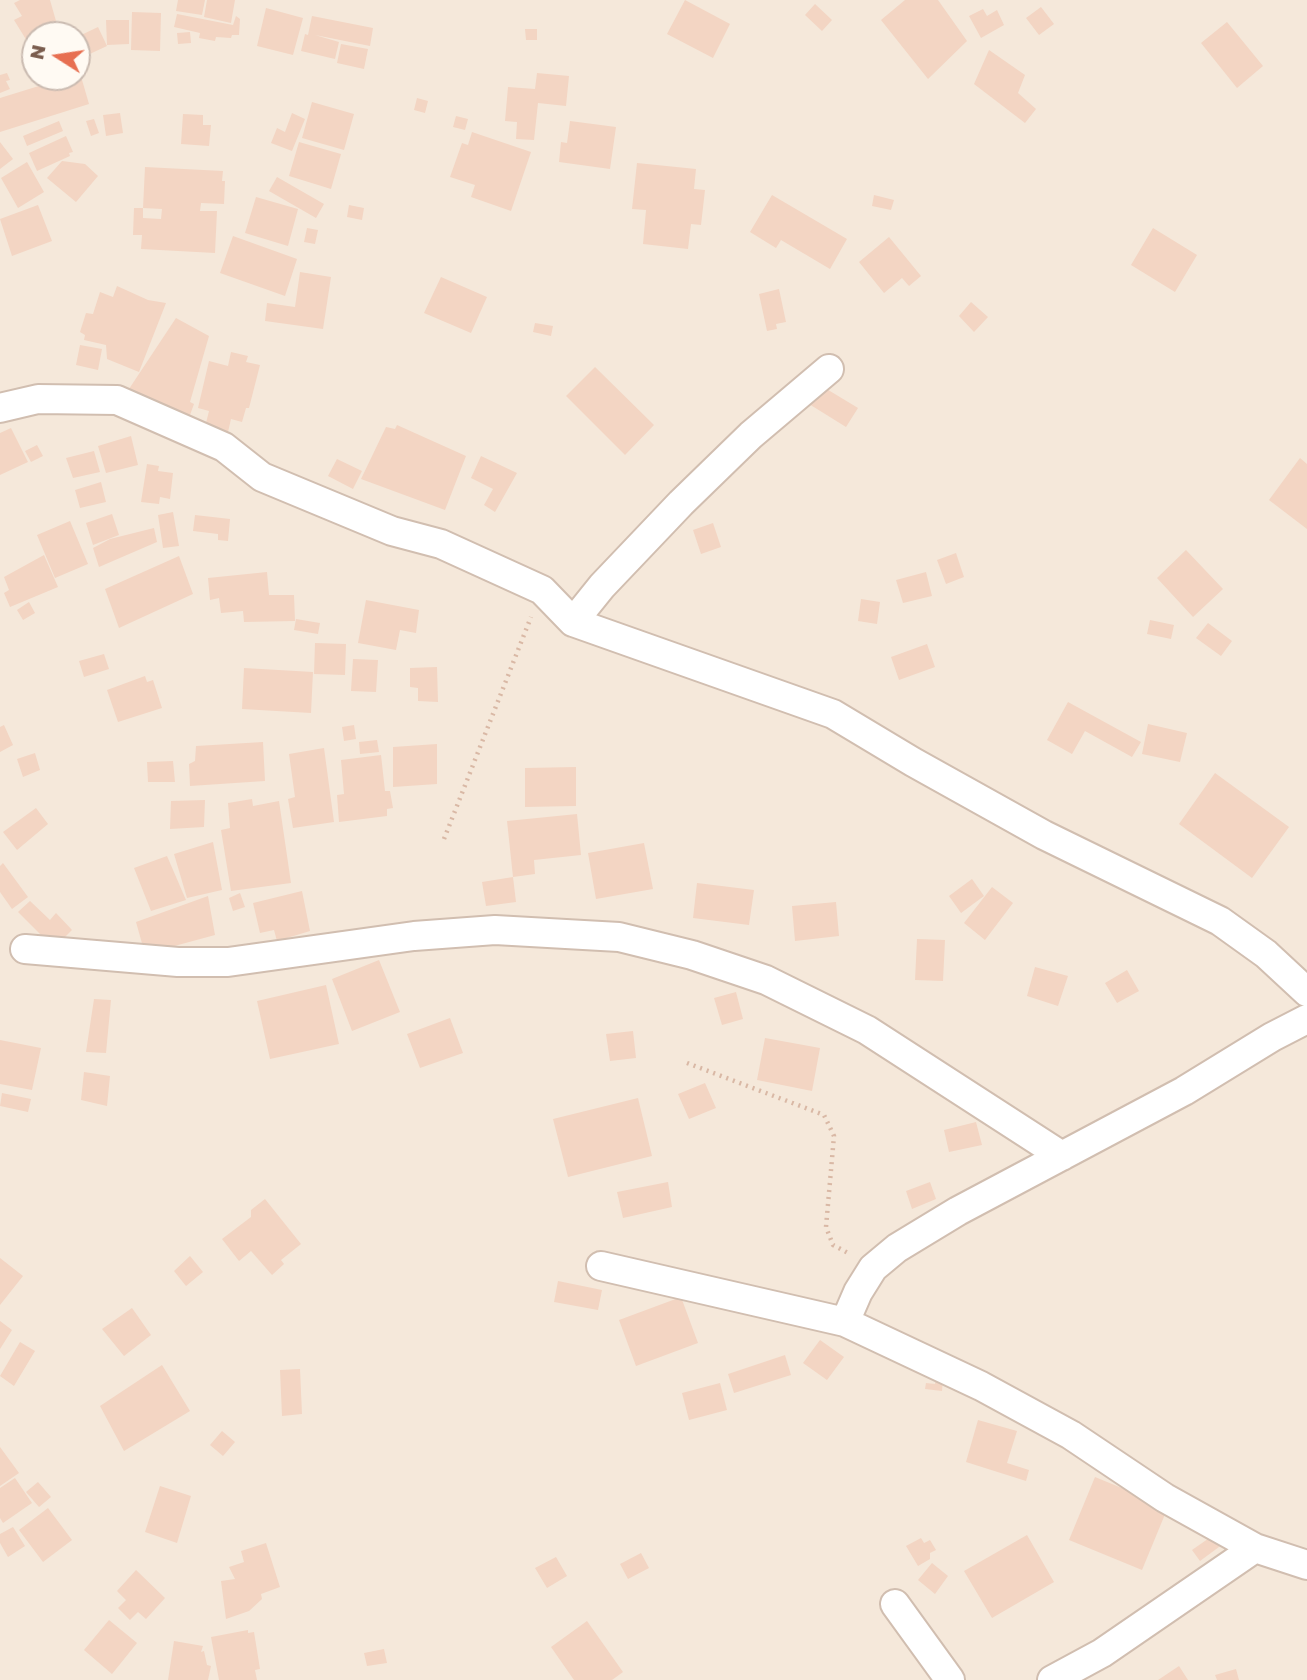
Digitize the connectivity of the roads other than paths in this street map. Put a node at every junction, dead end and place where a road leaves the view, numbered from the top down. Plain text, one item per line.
1 (829, 369) dead end
2 (0, 408) edge
3 (573, 621) junction
4 (24, 949) dead end
5 (1307, 992) edge
6 (1307, 1019) edge
7 (1062, 1156) junction
8 (601, 1266) dead end
9 (845, 1322) junction
10 (1255, 1548) junction
11 (1307, 1565) edge
12 (895, 1604) dead end
13 (950, 1680) edge
14 (1052, 1680) edge

1 - 3 street
2 - 3 street
3 - 5 street
4 - 7 street
6 - 7 street
7 - 9 street
8 - 9 street
9 - 10 street
10 - 11 street
10 - 14 street
12 - 13 street

